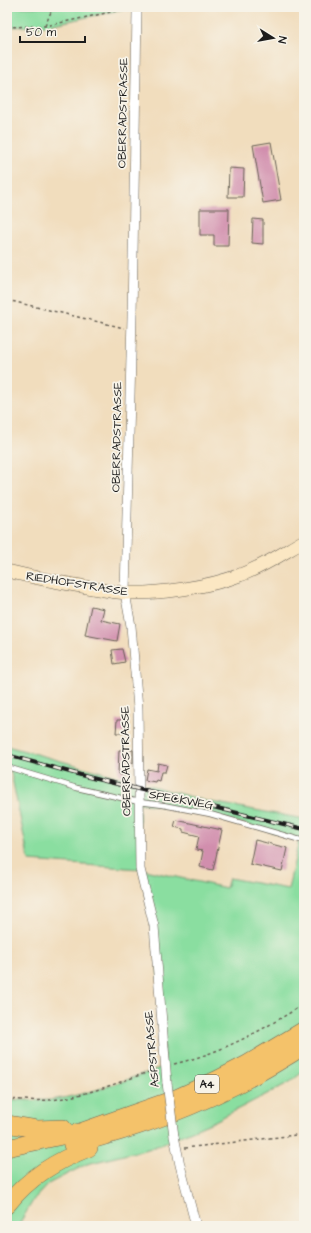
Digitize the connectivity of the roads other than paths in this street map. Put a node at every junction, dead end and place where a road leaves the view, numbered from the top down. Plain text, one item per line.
1 (139, 9) edge
2 (304, 541) edge
3 (7, 571) edge
4 (126, 593) junction
5 (7, 767) edge
6 (139, 802) junction
7 (304, 841) edge
8 (140, 869) joint
9 (304, 1030) edge
10 (304, 1046) edge
11 (151, 1121) junction
12 (103, 1123) junction
13 (7, 1124) edge
14 (7, 1148) edge
15 (7, 1158) edge
16 (7, 1205) edge
17 (196, 1226) edge

1 - 4 street, OBERRADSTRASSE
2 - 4 street, RIEDHOFSTRASSE
3 - 4 street, RIEDHOFSTRASSE
4 - 6 street, OBERRADSTRASSE
5 - 6 lane, SPECKWEG
6 - 7 lane, SPECKWEG
6 - 8 street, OBERRADSTRASSE
8 - 17 street, ASPSTRASSE, bridge
9 - 12 highway, A4
10 - 11 highway, A4
11 - 15 highway, A4
11 - 16 highway, A4
12 - 13 highway, A4
12 - 14 highway, A4

